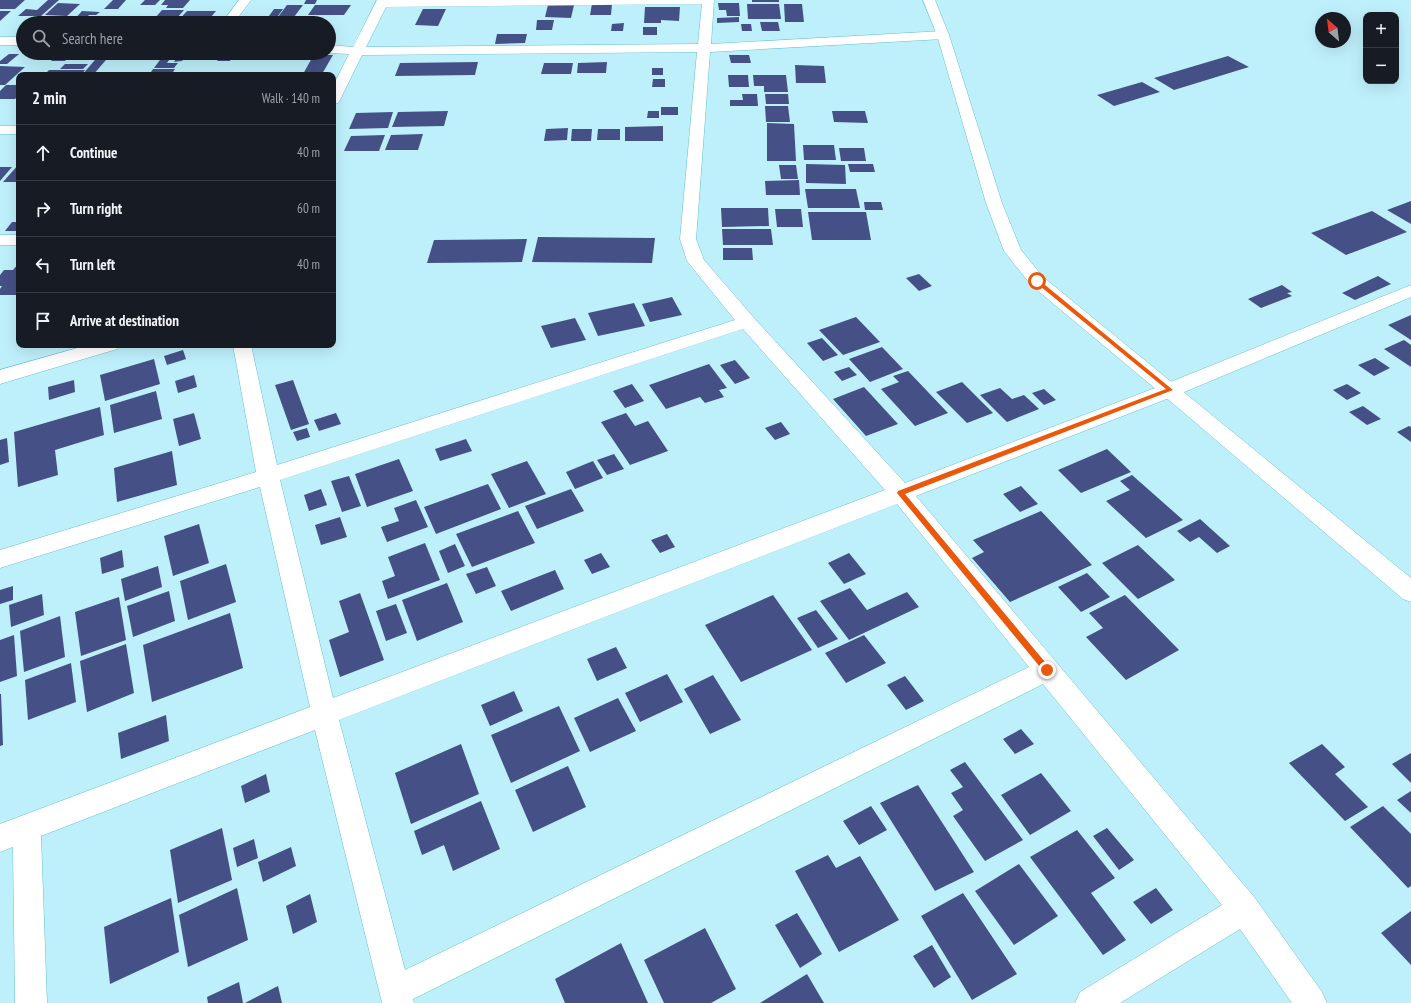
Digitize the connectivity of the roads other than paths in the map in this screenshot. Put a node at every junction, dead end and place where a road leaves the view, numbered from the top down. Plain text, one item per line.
1 (245, 0) edge
2 (708, 0) edge
3 (929, 0) edge
4 (382, 2) edge
5 (233, 16) edge
6 (943, 35) junction
7 (0, 41) edge
8 (16, 41) edge
9 (703, 48) junction
10 (336, 49) edge
11 (358, 51) junction
12 (336, 94) edge
13 (0, 130) edge
14 (16, 130) edge
15 (0, 240) edge
16 (16, 240) edge
17 (1411, 290) edge
18 (747, 322) junction
19 (100, 348) edge
20 (243, 348) edge
21 (0, 377) edge
22 (1170, 390) junction
23 (268, 476) junction
24 (901, 493) junction
25 (0, 559) edge
26 (1411, 592) edge
27 (1047, 670) junction
28 (324, 713) junction
29 (27, 827) junction
30 (0, 838) edge
31 (1244, 909) junction
32 (397, 997) edge
33 (31, 1003) edge
34 (1091, 1003) edge
35 (1311, 1003) edge

1 - 5 street
2 - 4 street
2 - 9 street
3 - 6 street
4 - 11 street
6 - 9 street
6 - 22 street
7 - 8 street
9 - 11 street
9 - 18 street
10 - 11 street
11 - 12 street
13 - 14 street
15 - 16 street
17 - 22 street
18 - 23 street
18 - 24 street
19 - 21 street
20 - 23 street
22 - 24 street
22 - 26 street
23 - 25 street
23 - 28 street
24 - 27 street
24 - 28 street
27 - 31 street
27 - 32 street
28 - 29 street
28 - 32 street
29 - 30 street
29 - 33 street
31 - 34 street
31 - 35 street

